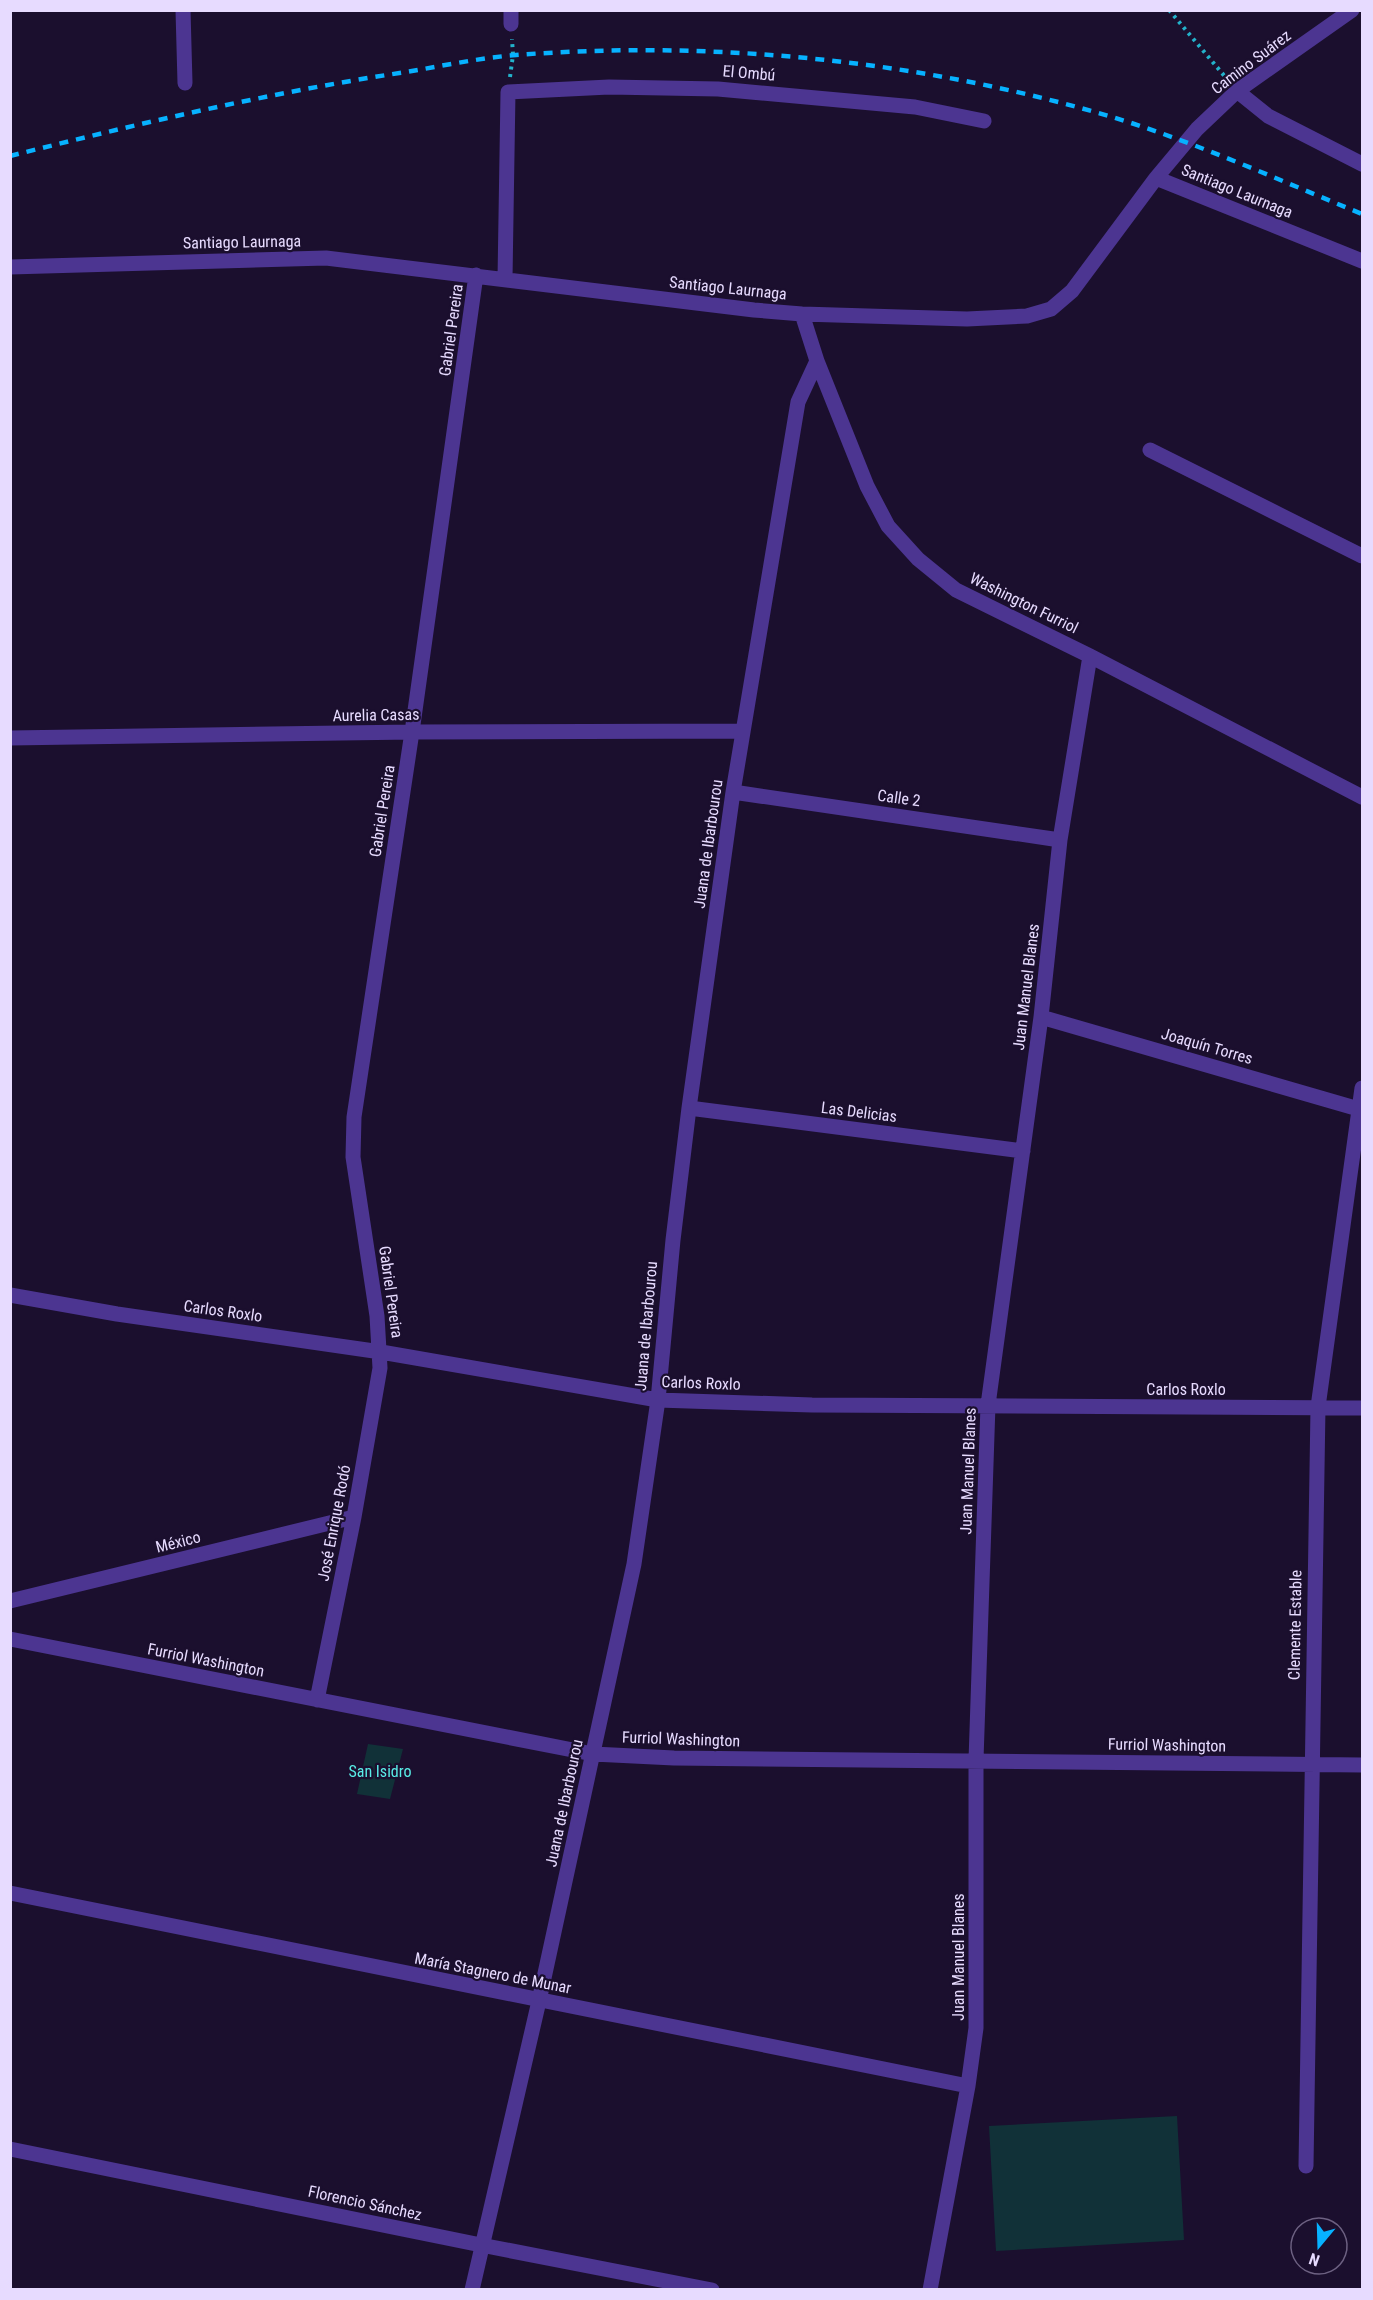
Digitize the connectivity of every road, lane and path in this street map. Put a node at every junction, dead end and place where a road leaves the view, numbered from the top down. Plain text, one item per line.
1 (183, 10) edge
2 (1169, 10) edge
3 (1352, 10) edge
4 (511, 17) edge
5 (184, 83) dead end
6 (1237, 91) junction
7 (508, 92) junction
8 (984, 121) dead end
9 (1362, 164) edge
10 (1156, 178) junction
11 (1362, 261) edge
12 (10, 267) edge
13 (476, 275) junction
14 (505, 279) junction
15 (802, 314) junction
16 (817, 361) junction
17 (1150, 450) dead end
18 (1362, 556) edge
19 (1090, 656) junction
20 (742, 731) junction
21 (412, 732) junction
22 (10, 738) edge
23 (733, 792) junction
24 (1362, 796) edge
25 (1060, 840) junction
26 (1041, 1017) junction
27 (1362, 1088) edge
28 (689, 1108) junction
29 (1361, 1109) edge
30 (1023, 1151) junction
31 (10, 1295) edge
32 (381, 1352) junction
33 (658, 1400) junction
34 (988, 1405) junction
35 (1318, 1407) junction
36 (1362, 1408) edge
37 (354, 1517) junction
38 (10, 1601) edge
39 (10, 1639) edge
40 (316, 1700) junction
41 (593, 1754) junction
42 (976, 1760) junction
43 (1311, 1765) junction
44 (1362, 1765) edge
45 (10, 1893) edge
46 (539, 2001) junction
47 (968, 2086) junction
48 (10, 2149) edge
49 (1306, 2166) dead end
50 (481, 2245) junction
51 (472, 2289) edge
52 (712, 2289) edge
53 (930, 2289) edge

1 - 5 street
2 - 6 path
3 - 6 street, Camino Suárez
4 - 7 path
6 - 9 street
6 - 10 street, Camino Suárez
7 - 8 street, El Ombú
7 - 14 street
10 - 11 street, Santiago Laurnaga
10 - 15 street, Santiago Laurnaga
12 - 13 street, Santiago Laurnaga
13 - 14 street, Santiago Laurnaga
13 - 21 street, Gabriel Pereira
14 - 15 street, Santiago Laurnaga
15 - 16 street, Washington Furriol
16 - 19 street, Washington Furriol
16 - 20 street, Juana de Ibarbourou
17 - 18 street
19 - 24 street, Washington Furriol
19 - 25 street, Juan Manuel Blanes
20 - 21 street, Aurelia Casas
20 - 23 street, Juana de Ibarbourou
21 - 22 street, Aurelia Casas
21 - 32 street, Gabriel Pereira
23 - 25 street, Calle 2
23 - 28 street, Juana de Ibarbourou
25 - 26 street, Juan Manuel Blanes
26 - 29 street, Joaquín Torres
26 - 30 street, Juan Manuel Blanes
27 - 29 street, Clemente Estable
28 - 30 street, Las Delicias
28 - 33 street, Juana de Ibarbourou
29 - 35 street, Clemente Estable
30 - 34 street, Juan Manuel Blanes
31 - 32 street, Carlos Roxlo
32 - 33 street, Carlos Roxlo
32 - 37 street, José Enrique Rodó
33 - 34 street, Carlos Roxlo
33 - 41 street, Juana de Ibarbourou
34 - 35 street, Carlos Roxlo
34 - 42 street, Juan Manuel Blanes
35 - 36 street, Carlos Roxlo
35 - 43 street, Clemente Estable
37 - 38 street, México
37 - 40 street, José Enrique Rodó
39 - 40 street, Furriol Washington
40 - 41 street, Furriol Washington
41 - 42 street, Furriol Washington
41 - 46 street, Juana de Ibarbourou
42 - 43 street, Furriol Washington
42 - 47 street, Juan Manuel Blanes
43 - 44 street, Furriol Washington
43 - 49 street, Clemente Estable
45 - 46 street, María Stagnero de Munar
46 - 47 street, María Stagnero de Munar
46 - 50 street, Juana de Ibarbourou
47 - 53 street, Juan Manuel Blanes
48 - 50 street, Florencio Sánchez
50 - 51 street, Juana de Ibarbourou
50 - 52 street, Florencio Sánchez

